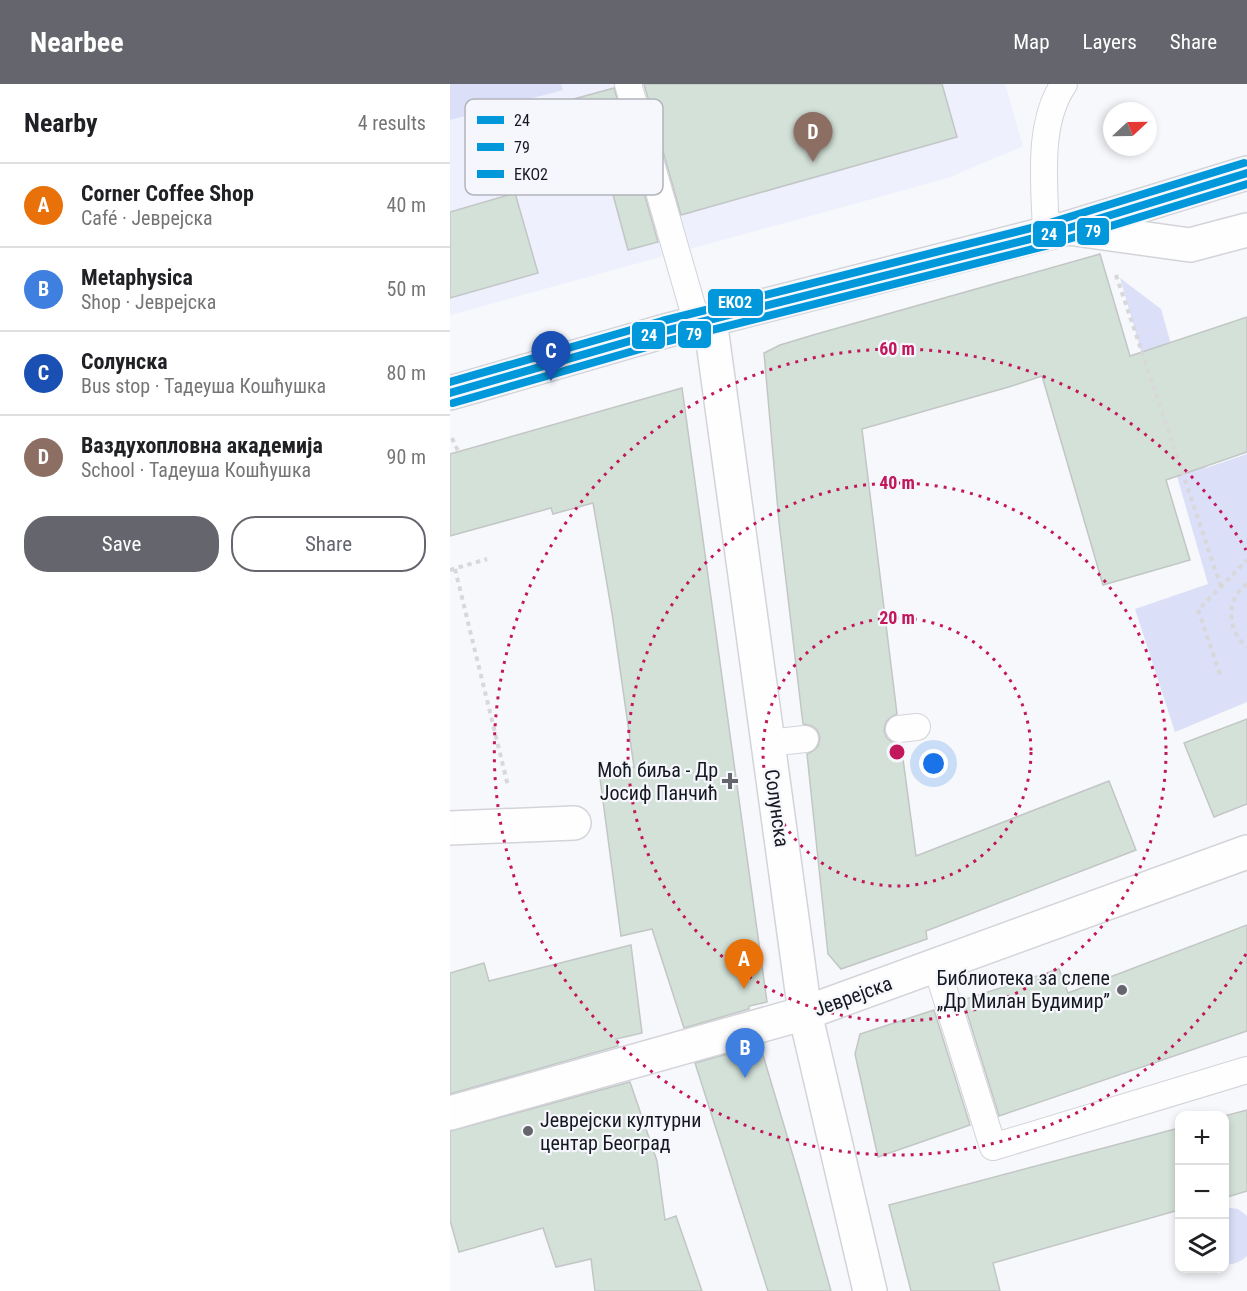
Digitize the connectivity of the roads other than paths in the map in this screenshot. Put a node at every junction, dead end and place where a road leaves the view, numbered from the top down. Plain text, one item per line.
1 (628, 84) edge
2 (1064, 84) edge
3 (633, 99) edge
4 (1247, 173) edge
5 (663, 193) edge
6 (1247, 230) edge
7 (1057, 232) junction
8 (704, 321) junction
9 (450, 393) edge
10 (805, 739) dead end
11 (768, 743) junction
12 (574, 822) dead end
13 (450, 828) edge
14 (1247, 852) edge
15 (936, 966) junction
16 (805, 1013) junction
17 (1247, 1070) edge
18 (450, 1113) edge
19 (870, 1291) edge

1 - 3 lane
2 - 7 lane
4 - 7 street
5 - 8 lane
6 - 7 street
7 - 8 street
8 - 9 street
8 - 11 street, Солунска
10 - 11 lane
11 - 16 street, Солунска
12 - 13 street
14 - 15 street, Јеврејска
15 - 16 street, Јеврејска
15 - 17 lane
16 - 18 street, Јеврејска
16 - 19 street, Солунска

